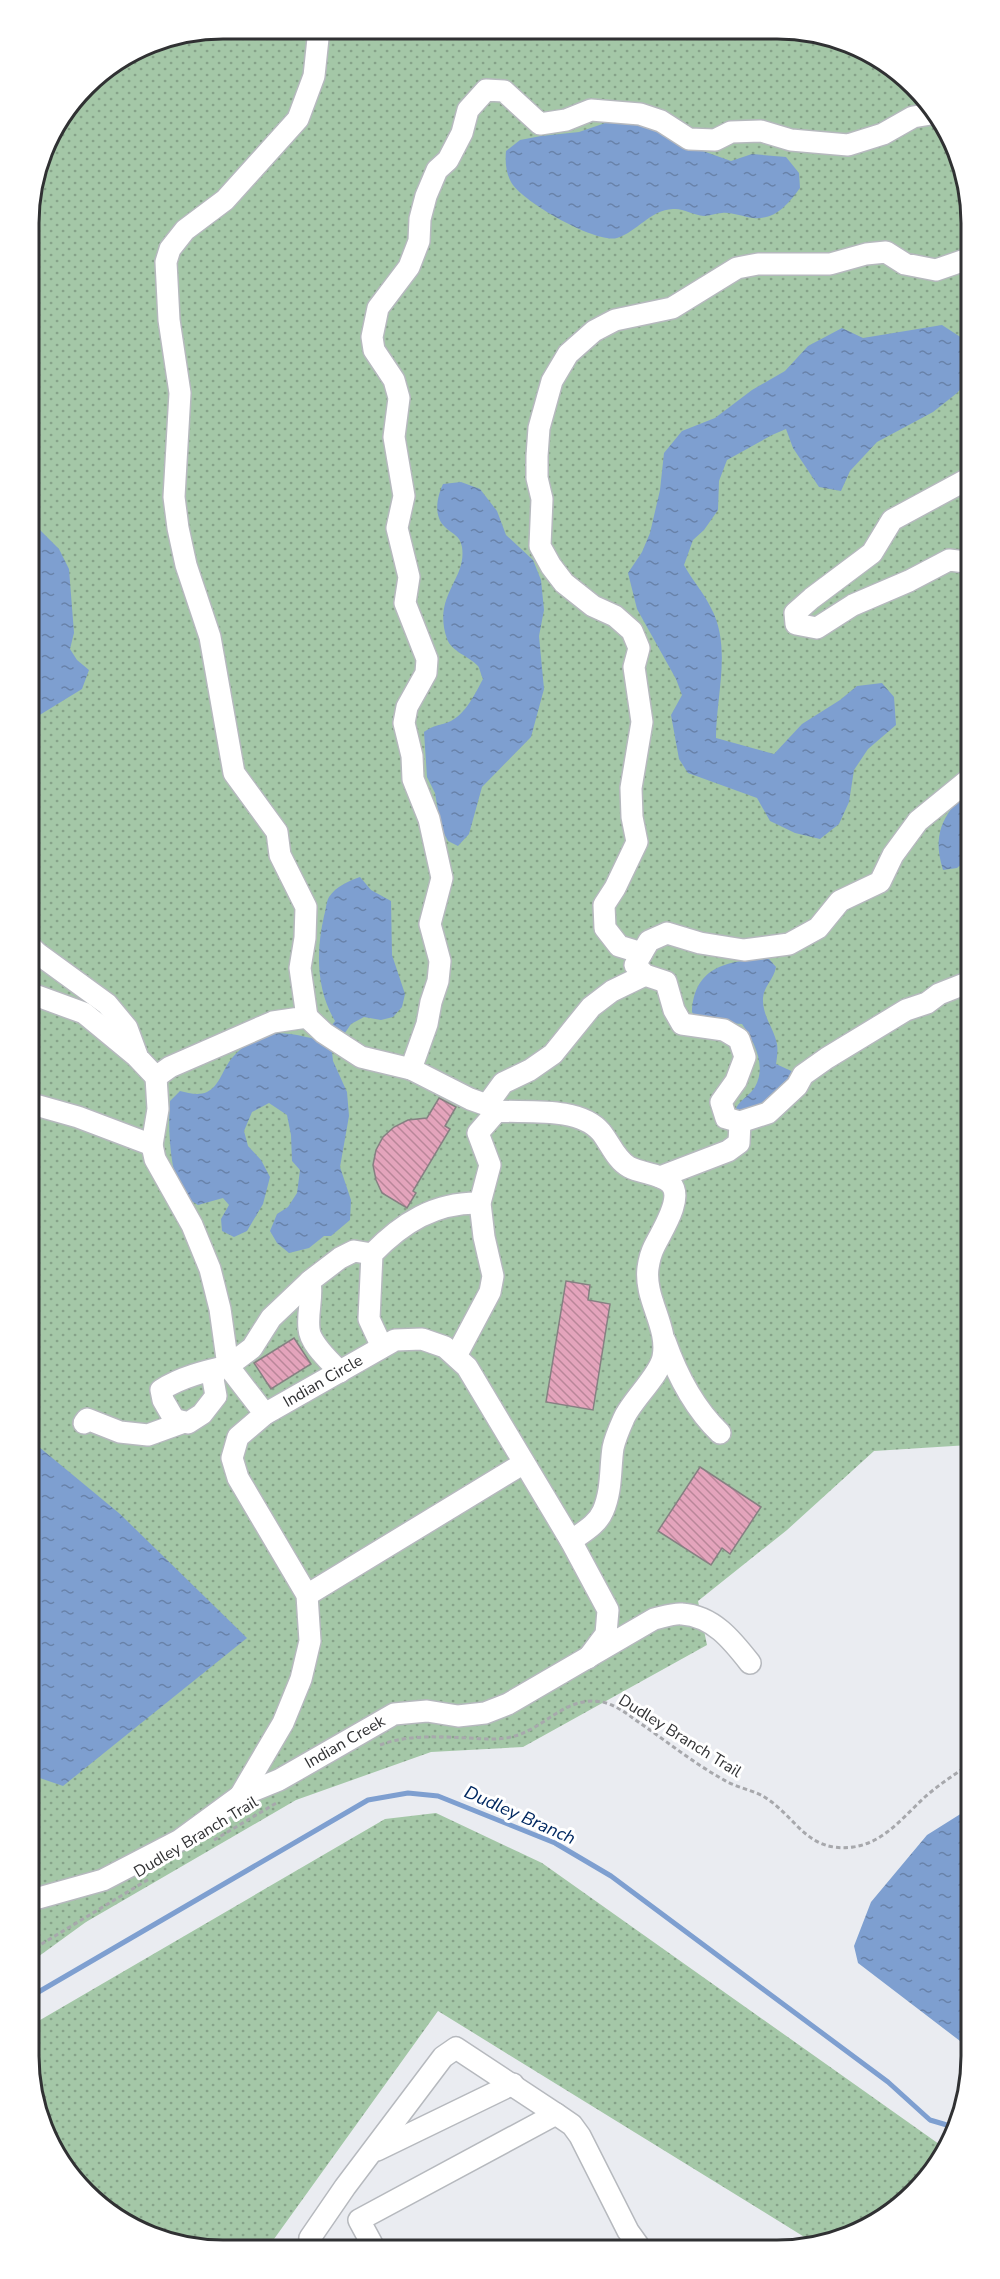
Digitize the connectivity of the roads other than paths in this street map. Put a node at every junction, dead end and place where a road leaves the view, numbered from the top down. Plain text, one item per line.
1 (318, 39) edge
2 (925, 115) edge
3 (961, 261) edge
4 (961, 483) edge
5 (961, 561) edge
6 (961, 786) edge
7 (642, 953) junction
8 (39, 954) edge
9 (645, 975) junction
10 (961, 986) edge
11 (39, 997) edge
12 (307, 1017) junction
13 (138, 1058) junction
14 (411, 1069) junction
15 (156, 1077) junction
16 (39, 1106) edge
17 (492, 1108) junction
18 (740, 1122) junction
19 (152, 1146) junction
20 (660, 1177) junction
21 (480, 1203) junction
22 (372, 1254) junction
23 (310, 1281) junction
24 (664, 1340) junction
25 (382, 1347) junction
26 (456, 1356) junction
27 (222, 1367) junction
28 (340, 1372) junction
29 (266, 1414) junction
30 (184, 1422) junction
31 (84, 1424) dead end
32 (720, 1433) dead end
33 (524, 1463) junction
34 (571, 1541) junction
35 (307, 1595) junction
36 (588, 1658) junction
37 (750, 1663) dead end
38 (240, 1796) junction
39 (39, 1898) edge
40 (513, 2084) junction
41 (556, 2114) junction
42 (374, 2151) junction
43 (329, 2213) junction
44 (359, 2220) junction
45 (312, 2240) edge
46 (370, 2240) edge
47 (634, 2240) edge

1 - 12 lane
2 - 14 lane
3 - 7 lane
4 - 5 lane
6 - 7 lane
7 - 9 lane
8 - 13 lane
9 - 17 lane
9 - 18 lane
10 - 18 lane
11 - 13 lane
12 - 14 lane
12 - 15 lane
13 - 15 lane
14 - 17 lane
15 - 19 lane
16 - 19 lane
17 - 20 lane
17 - 21 lane
18 - 20 lane
19 - 27 lane
20 - 24 lane
21 - 22 lane
21 - 26 lane
22 - 23 lane
22 - 25 lane
23 - 27 lane
23 - 28 lane
24 - 32 lane
24 - 34 lane
25 - 26 lane, Indian Circle
25 - 28 lane, Indian Circle
26 - 33 lane, Indian Circle
27 - 29 lane
27 - 30 lane
27 - 30 lane
28 - 29 lane, Indian Circle
29 - 35 lane, Indian Circle
30 - 31 lane
33 - 34 lane, Indian Circle
33 - 35 lane
34 - 36 lane, Indian Circle
35 - 38 lane, Indian Circle
36 - 37 lane, Indian Creek
36 - 38 lane, Indian Creek
38 - 39 lane, Indian Creek
40 - 41 lane
40 - 42 lane
40 - 42 lane
41 - 44 lane
41 - 47 lane
42 - 43 lane
43 - 44 lane
43 - 45 lane
44 - 46 lane

